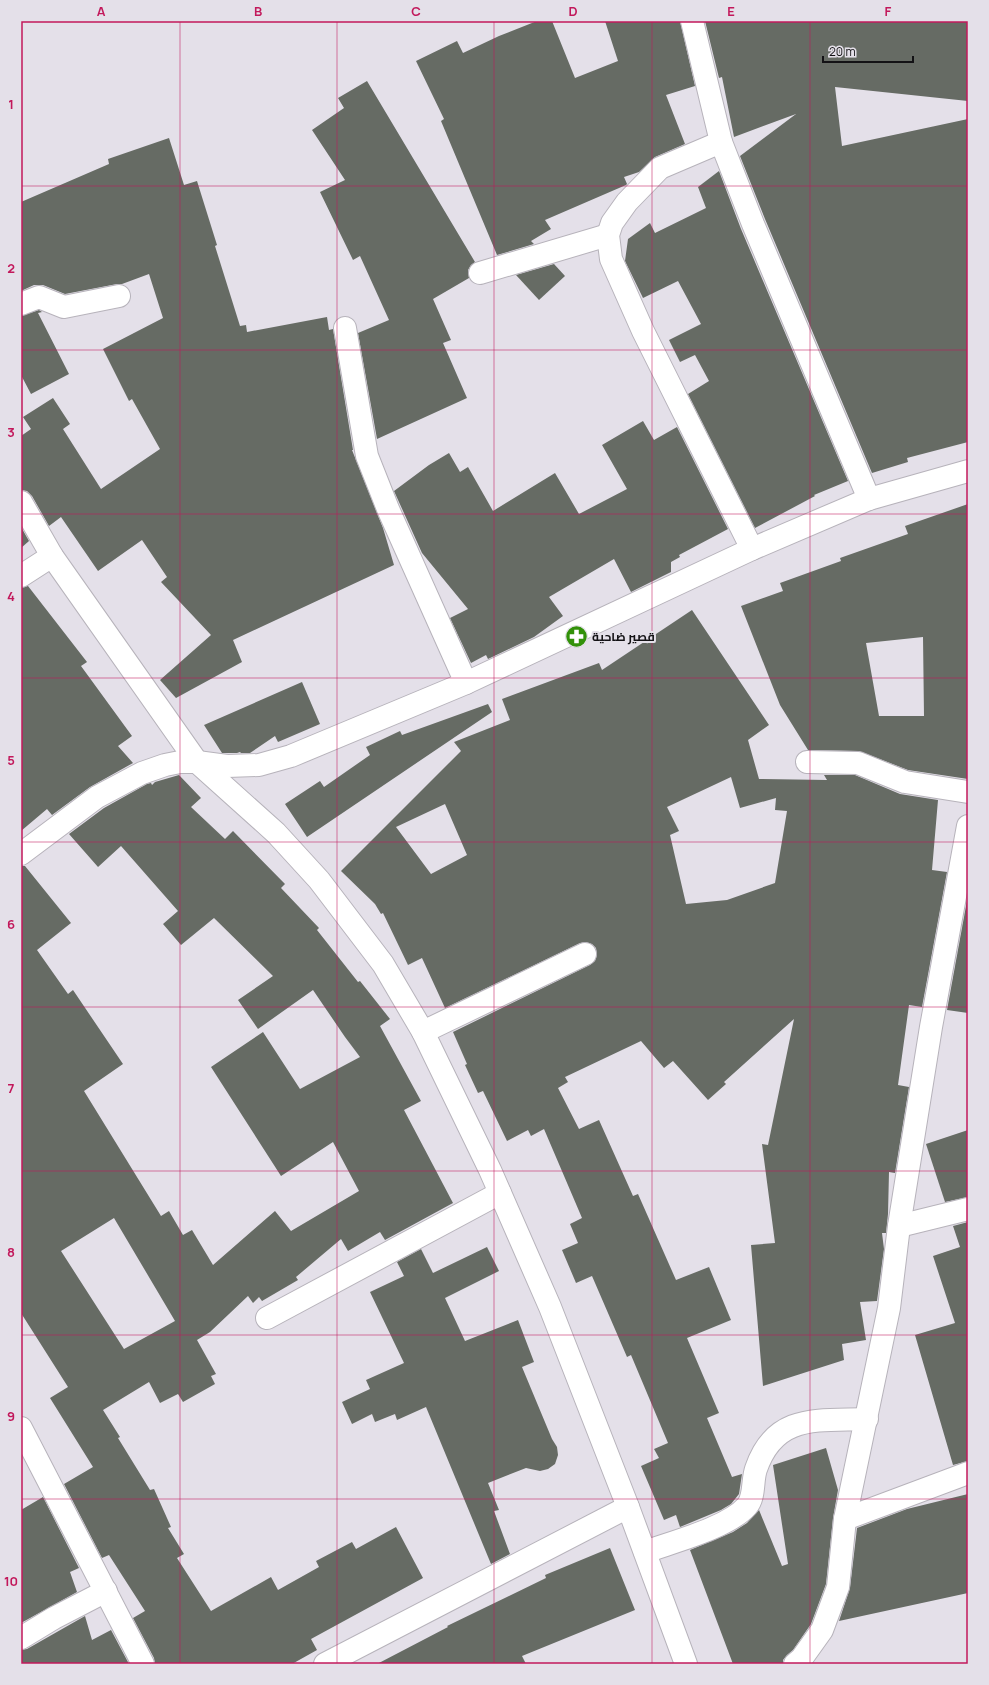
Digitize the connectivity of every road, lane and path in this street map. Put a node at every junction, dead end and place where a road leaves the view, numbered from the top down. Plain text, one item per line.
1 (692, 21) edge
2 (721, 142) junction
3 (608, 235) junction
4 (480, 273) dead end
5 (119, 296) dead end
6 (21, 304) edge
7 (345, 328) dead end
8 (968, 471) edge
9 (869, 499) junction
10 (21, 502) edge
11 (752, 549) junction
12 (52, 556) junction
13 (21, 576) edge
14 (466, 682) junction
15 (197, 762) junction
16 (806, 762) dead end
17 (968, 792) edge
18 (968, 826) edge
19 (21, 854) edge
20 (585, 954) dead end
21 (423, 1032) junction
22 (500, 1193) junction
23 (968, 1209) edge
24 (899, 1226) junction
25 (267, 1318) dead end
26 (867, 1419) junction
27 (21, 1428) edge
28 (968, 1473) edge
29 (628, 1507) junction
30 (845, 1519) junction
31 (645, 1552) junction
32 (106, 1591) junction
33 (21, 1638) edge
34 (143, 1664) edge
35 (325, 1664) edge
36 (686, 1664) edge
37 (795, 1664) edge

1 - 2 street
2 - 3 street
2 - 9 street
3 - 4 street
3 - 11 street
5 - 6 street
7 - 14 street
8 - 9 street
9 - 11 street
10 - 12 street
11 - 14 street
12 - 13 street
12 - 15 street
14 - 15 street
15 - 19 street
15 - 21 street
16 - 17 street
18 - 24 street
20 - 21 street
21 - 22 street
22 - 25 street
22 - 29 street
23 - 24 street
24 - 26 street
26 - 30 street
26 - 31 street
27 - 32 street
28 - 30 street
29 - 31 street
29 - 35 street
30 - 37 street
31 - 36 street
32 - 33 street
32 - 34 street

